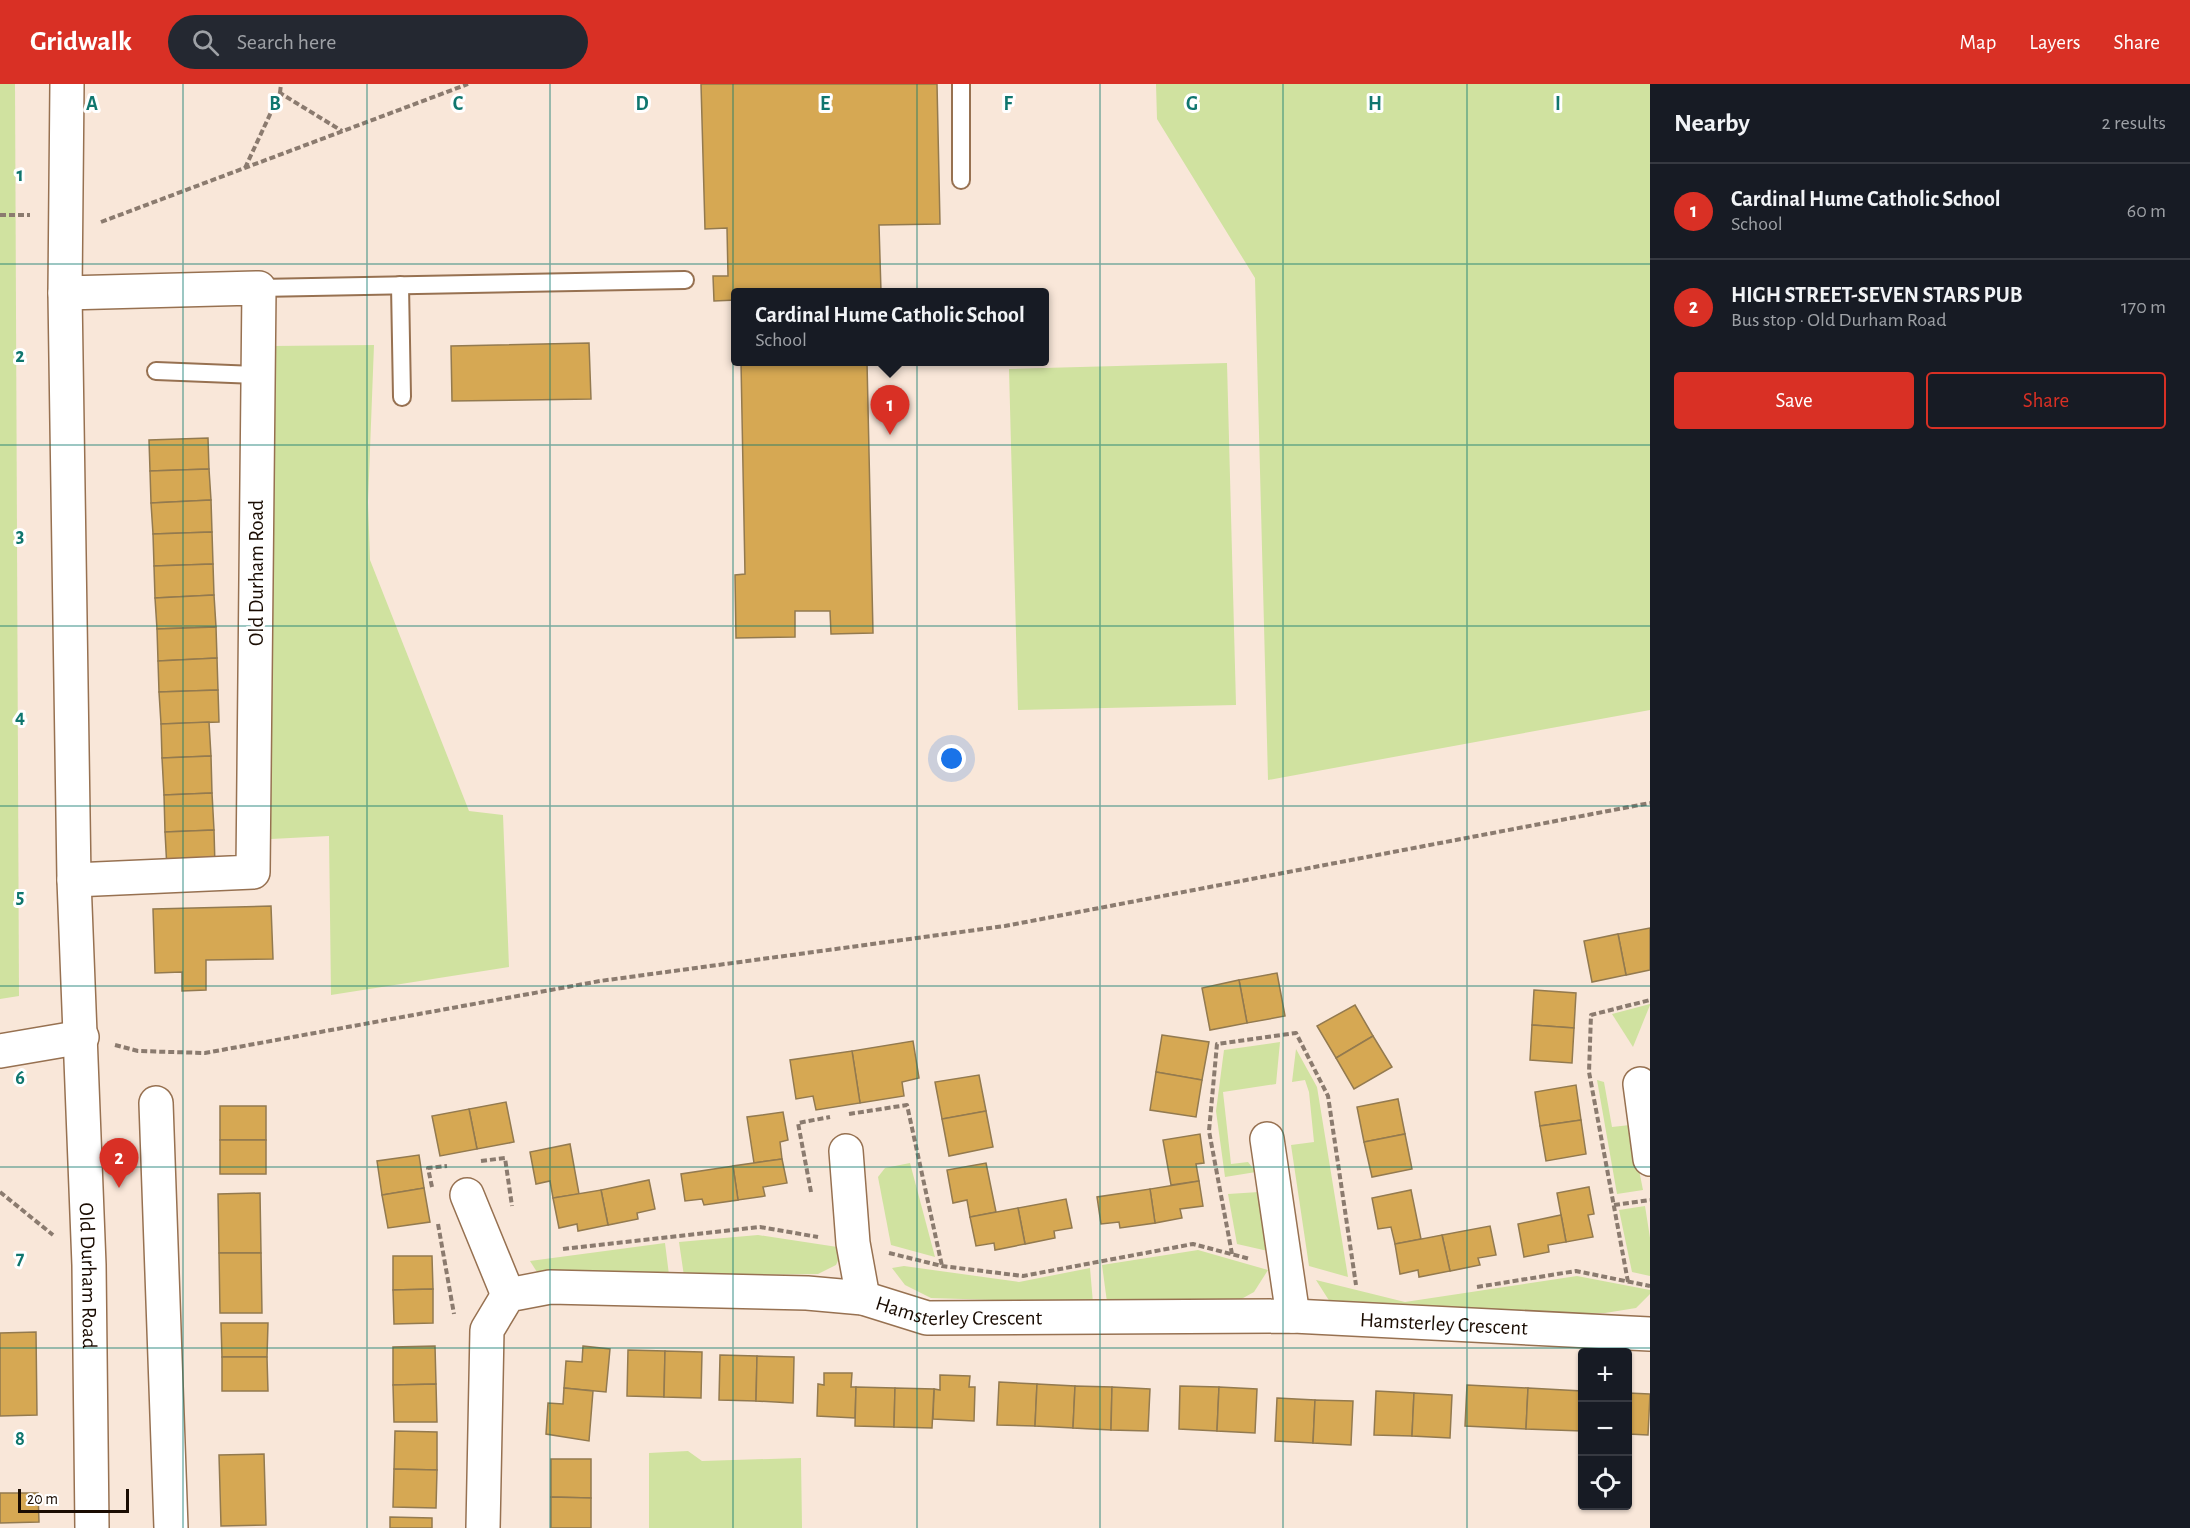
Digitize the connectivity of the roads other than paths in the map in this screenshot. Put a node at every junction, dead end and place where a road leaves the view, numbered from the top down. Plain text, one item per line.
1 (67, 84) edge
2 (961, 84) edge
3 (961, 180) dead end
4 (685, 280) dead end
5 (400, 285) junction
6 (259, 288) junction
7 (65, 293) junction
8 (156, 371) dead end
9 (258, 375) junction
10 (402, 397) dead end
11 (74, 880) junction
12 (82, 1037) junction
13 (0, 1051) edge
14 (1640, 1084) dead end
15 (156, 1103) dead end
16 (1267, 1139) dead end
17 (846, 1150) dead end
18 (1650, 1159) edge
19 (466, 1195) dead end
20 (508, 1295) junction
21 (863, 1298) junction
22 (1293, 1316) junction
23 (1650, 1334) edge
24 (92, 1528) edge
25 (171, 1528) edge
26 (483, 1528) edge

1 - 7 street, Old Durham Road
2 - 3 lane
4 - 5 lane
5 - 6 lane
5 - 10 lane
6 - 7 street
6 - 9 street, Old Durham Road
7 - 11 street, Old Durham Road
8 - 9 lane
9 - 11 street, Old Durham Road
11 - 12 street, Old Durham Road
12 - 13 street
12 - 24 street, Old Durham Road
14 - 18 street
15 - 25 street
16 - 22 street
17 - 21 street
19 - 20 street
20 - 21 street, Hamsterley Crescent
20 - 26 street
21 - 22 street, Hamsterley Crescent
22 - 23 street, Hamsterley Crescent

